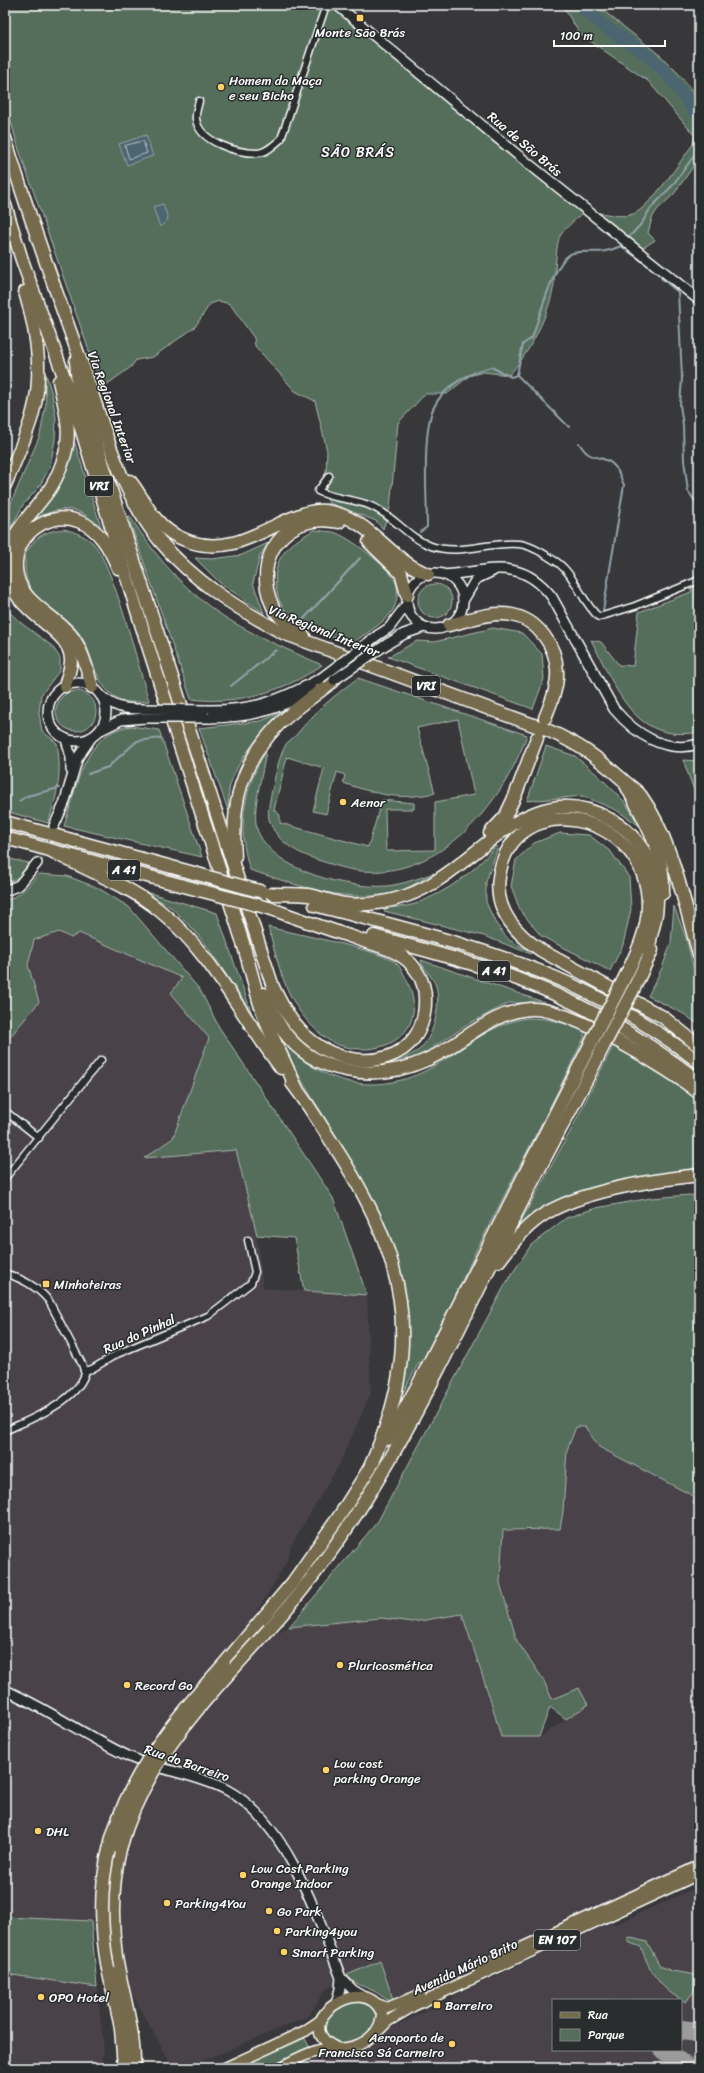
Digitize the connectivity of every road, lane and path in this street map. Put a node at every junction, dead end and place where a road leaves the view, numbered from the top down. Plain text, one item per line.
1 (326, 5) edge
2 (337, 5) edge
3 (199, 101) dead end
4 (5, 138) edge
5 (5, 205) edge
6 (22, 260) junction
7 (699, 300) edge
8 (73, 341) junction
9 (53, 349) junction
10 (117, 463) junction
11 (328, 476) dead end
12 (5, 486) edge
13 (499, 568) junction
14 (428, 574) junction
15 (444, 575) junction
16 (699, 580) edge
17 (407, 600) junction
18 (463, 601) junction
19 (141, 624) junction
20 (449, 625) junction
21 (424, 627) junction
22 (318, 647) junction
23 (334, 680) junction
24 (65, 686) junction
25 (92, 687) junction
26 (101, 696) junction
27 (144, 713) junction
28 (545, 718) dead end
29 (94, 736) junction
30 (537, 738) dead end
31 (66, 739) junction
32 (699, 744) edge
33 (71, 777) junction
34 (624, 781) junction
35 (5, 822) edge
36 (54, 826) tunnel mouth
37 (5, 838) edge
38 (50, 850) junction
39 (463, 862) junction
40 (37, 863) tunnel mouth
41 (236, 871) junction
42 (5, 891) edge
43 (268, 893) junction
44 (269, 908) junction
45 (243, 943) junction
46 (699, 954) edge
47 (649, 956) junction
48 (699, 1046) edge
49 (101, 1060) dead end
50 (699, 1062) edge
51 (699, 1081) edge
52 (297, 1089) junction
53 (699, 1093) edge
54 (5, 1111) edge
55 (39, 1138) junction
56 (699, 1175) edge
57 (5, 1178) edge
58 (248, 1240) dead end
59 (5, 1272) edge
60 (483, 1281) junction
61 (84, 1371) junction
62 (5, 1431) edge
63 (370, 1467) junction
64 (5, 1690) edge
65 (699, 1866) edge
66 (699, 1874) edge
67 (341, 1978) junction
68 (364, 1997) junction
69 (336, 2004) junction
70 (377, 2004) junction
71 (320, 2021) junction
72 (378, 2031) junction
73 (337, 2048) junction
74 (124, 2068) edge
75 (134, 2068) edge
76 (225, 2068) edge
77 (279, 2068) edge

1 - 3 street
2 - 7 main road, Rua de São Brás
4 - 8 highway, Via Regional Interior / VRI
5 - 6 highway, VRI
6 - 9 highway, VRI
6 - 12 highway
8 - 10 highway, Via Regional Interior / VRI
8 - 41 highway
9 - 19 highway, VRI
9 - 24 highway
10 - 14 highway
10 - 22 highway, Via Regional Interior / VRI
11 - 16 street
13 - 15 main road
13 - 18 main road
13 - 32 main road
14 - 15 main road
14 - 17 main road
15 - 18 main road
17 - 21 main road
17 - 22 highway
17 - 27 main road, bridge
18 - 20 main road
19 - 25 highway
19 - 45 highway, VRI
20 - 21 main road
20 - 28 highway
21 - 23 main road, bridge
22 - 34 highway, Via Regional Interior / VRI
23 - 27 main road, bridge
23 - 41 highway
24 - 25 main road
24 - 31 main road
25 - 26 main road
26 - 27 main road
26 - 29 main road
27 - 29 main road
29 - 31 main road
29 - 33 main road
30 - 39 highway
31 - 33 main road
33 - 36 main road
34 - 46 highway, Via Regional Interior
34 - 47 highway
35 - 43 highway, A 41, bridge
37 - 38 highway, A 41
38 - 44 highway, A 41, bridge
38 - 52 highway
39 - 43 highway
39 - 47 highway
40 - 42 main road
41 - 44 highway
43 - 50 highway, A 41
44 - 51 highway, A 41
45 - 52 highway
45 - 53 highway
47 - 60 highway, bridge
48 - 63 highway, bridge
49 - 55 street
52 - 63 highway
54 - 55 street
55 - 57 street
56 - 60 highway
58 - 61 street, Rua do Pinhal
59 - 61 street
60 - 75 highway, bridge
61 - 62 street
63 - 74 highway, bridge
64 - 67 main road, Rua do Barreiro
65 - 70 main road, Avenida Mário Brito
66 - 72 main road, Avenida Mário Brito / EN 107
67 - 68 main road, Rua do Barreiro
67 - 69 main road
68 - 69 main road
68 - 70 main road
69 - 71 main road
70 - 72 main road
71 - 73 main road
71 - 76 main road
72 - 73 main road
73 - 77 main road

